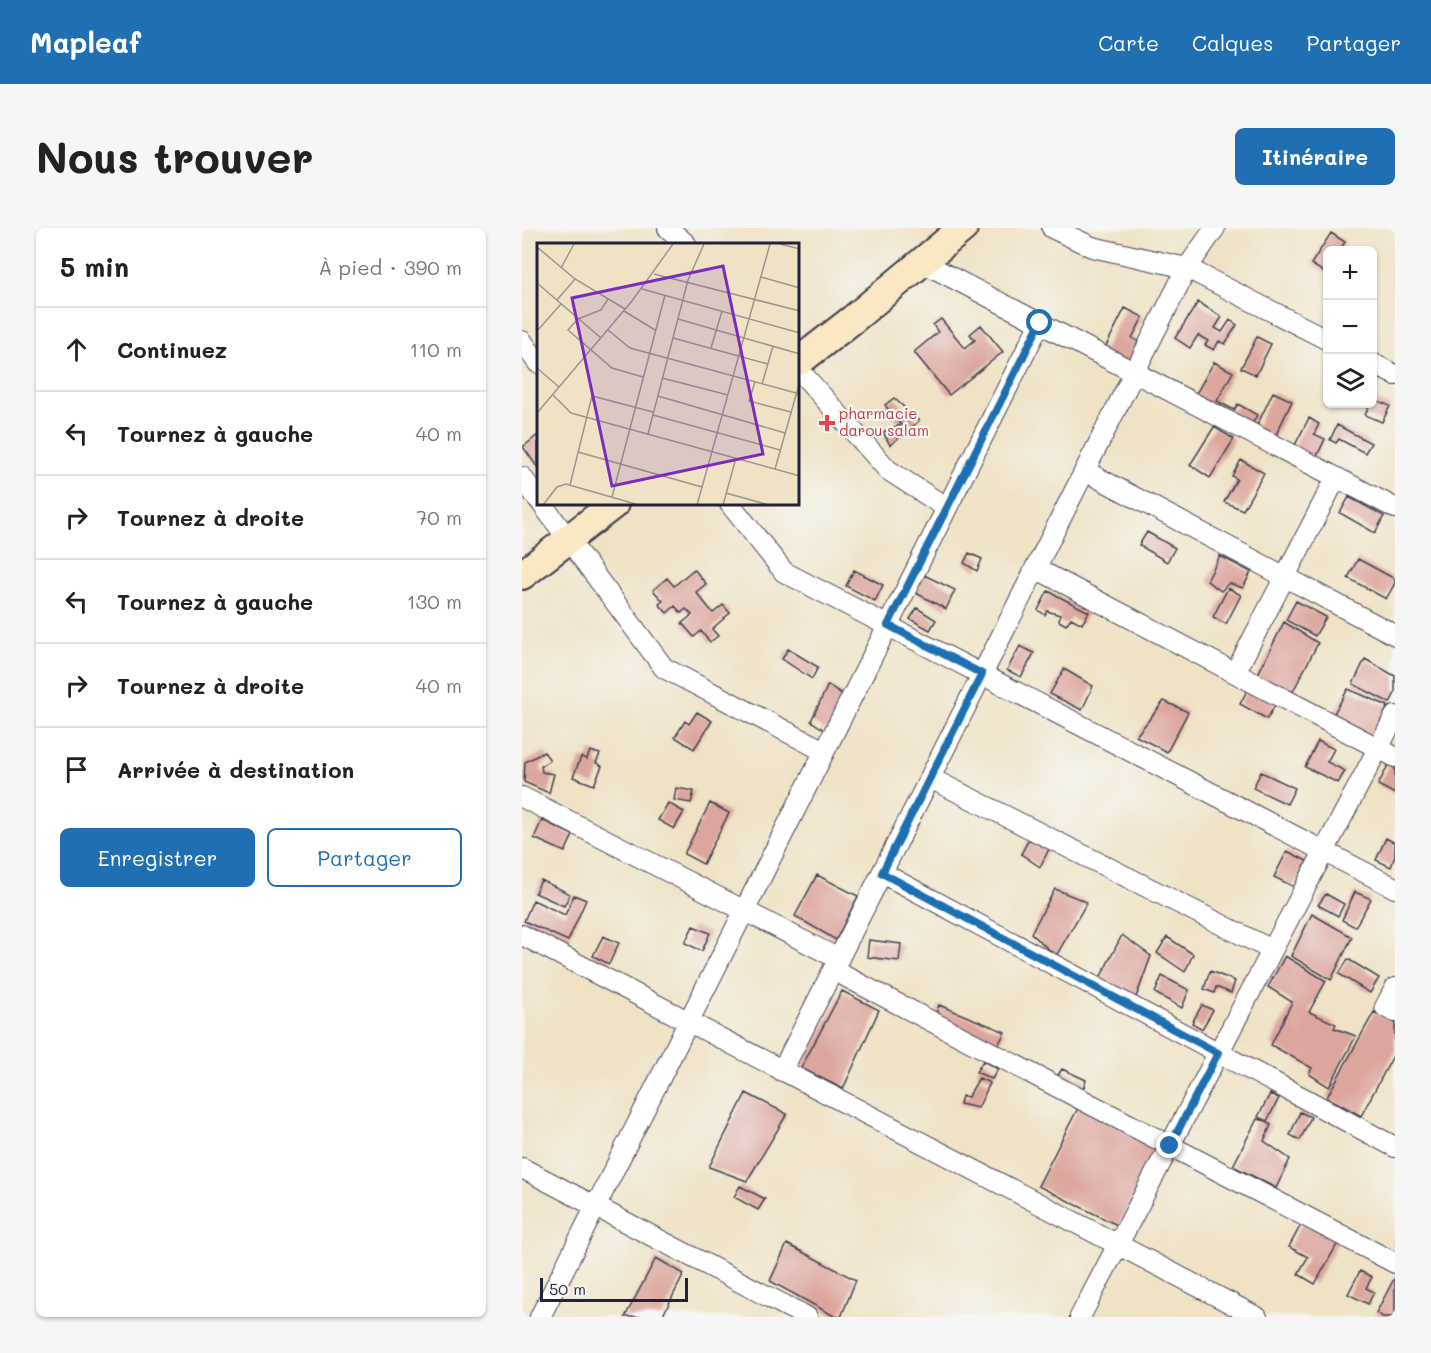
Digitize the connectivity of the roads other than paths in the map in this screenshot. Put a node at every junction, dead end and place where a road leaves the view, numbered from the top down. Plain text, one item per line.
1 (669, 228) edge
2 (963, 228) edge
3 (1052, 228) edge
4 (1215, 228) edge
5 (685, 243) edge
6 (922, 262) junction
7 (1187, 267) junction
8 (1040, 323) junction
9 (1323, 337) edge
10 (800, 359) edge
11 (1377, 366) edge
12 (1134, 373) junction
13 (1395, 375) edge
14 (1085, 471) junction
15 (522, 477) edge
16 (1336, 478) junction
17 (537, 498) edge
18 (543, 506) edge
19 (611, 506) edge
20 (732, 506) edge
21 (946, 508) junction
22 (1395, 508) edge
23 (568, 539) junction
24 (1035, 568) junction
25 (522, 574) edge
26 (1285, 577) junction
27 (888, 625) junction
28 (1395, 635) edge
29 (1235, 673) junction
30 (982, 674) junction
31 (1395, 716) edge
32 (824, 751) junction
33 (1387, 752) edge
34 (930, 778) junction
35 (522, 797) edge
36 (1324, 851) junction
37 (882, 873) junction
38 (1395, 888) edge
39 (744, 910) junction
40 (522, 935) edge
41 (1272, 951) junction
42 (836, 965) junction
43 (1395, 988) edge
44 (1395, 1012) edge
45 (688, 1022) junction
46 (1218, 1053) junction
47 (782, 1071) junction
48 (1170, 1146) junction
49 (1395, 1147) edge
50 (522, 1168) edge
51 (595, 1206) junction
52 (1118, 1245) junction
53 (1395, 1263) edge
54 (1245, 1314) edge
55 (540, 1317) edge
56 (807, 1317) edge
57 (1080, 1317) edge

1 - 5 street
2 - 6 street
3 - 7 street
4 - 7 street
6 - 8 street
6 - 10 street
7 - 9 street
7 - 12 street
8 - 12 street
8 - 21 street
10 - 21 street
11 - 13 street
12 - 14 street
12 - 16 street
14 - 24 street
14 - 26 street
15 - 17 street
16 - 22 street
16 - 26 street
18 - 23 street
19 - 23 street
20 - 27 street
21 - 27 street
23 - 25 street
23 - 32 street
24 - 29 street
24 - 30 street
26 - 28 street
26 - 29 street
27 - 30 street
27 - 32 street
29 - 33 street
30 - 34 street
30 - 36 street
31 - 33 street
32 - 39 street
33 - 36 street
34 - 37 street
34 - 41 street
35 - 39 street
36 - 38 street
36 - 41 street
37 - 42 street
37 - 46 street
39 - 42 street
39 - 45 street
40 - 45 street
41 - 46 street
42 - 47 street
42 - 48 street
43 - 44 street
45 - 47 street
45 - 51 street
46 - 48 street
46 - 49 street
47 - 52 street
48 - 52 street
48 - 53 street
50 - 51 street
51 - 55 street
51 - 56 street
52 - 54 street
52 - 57 street

